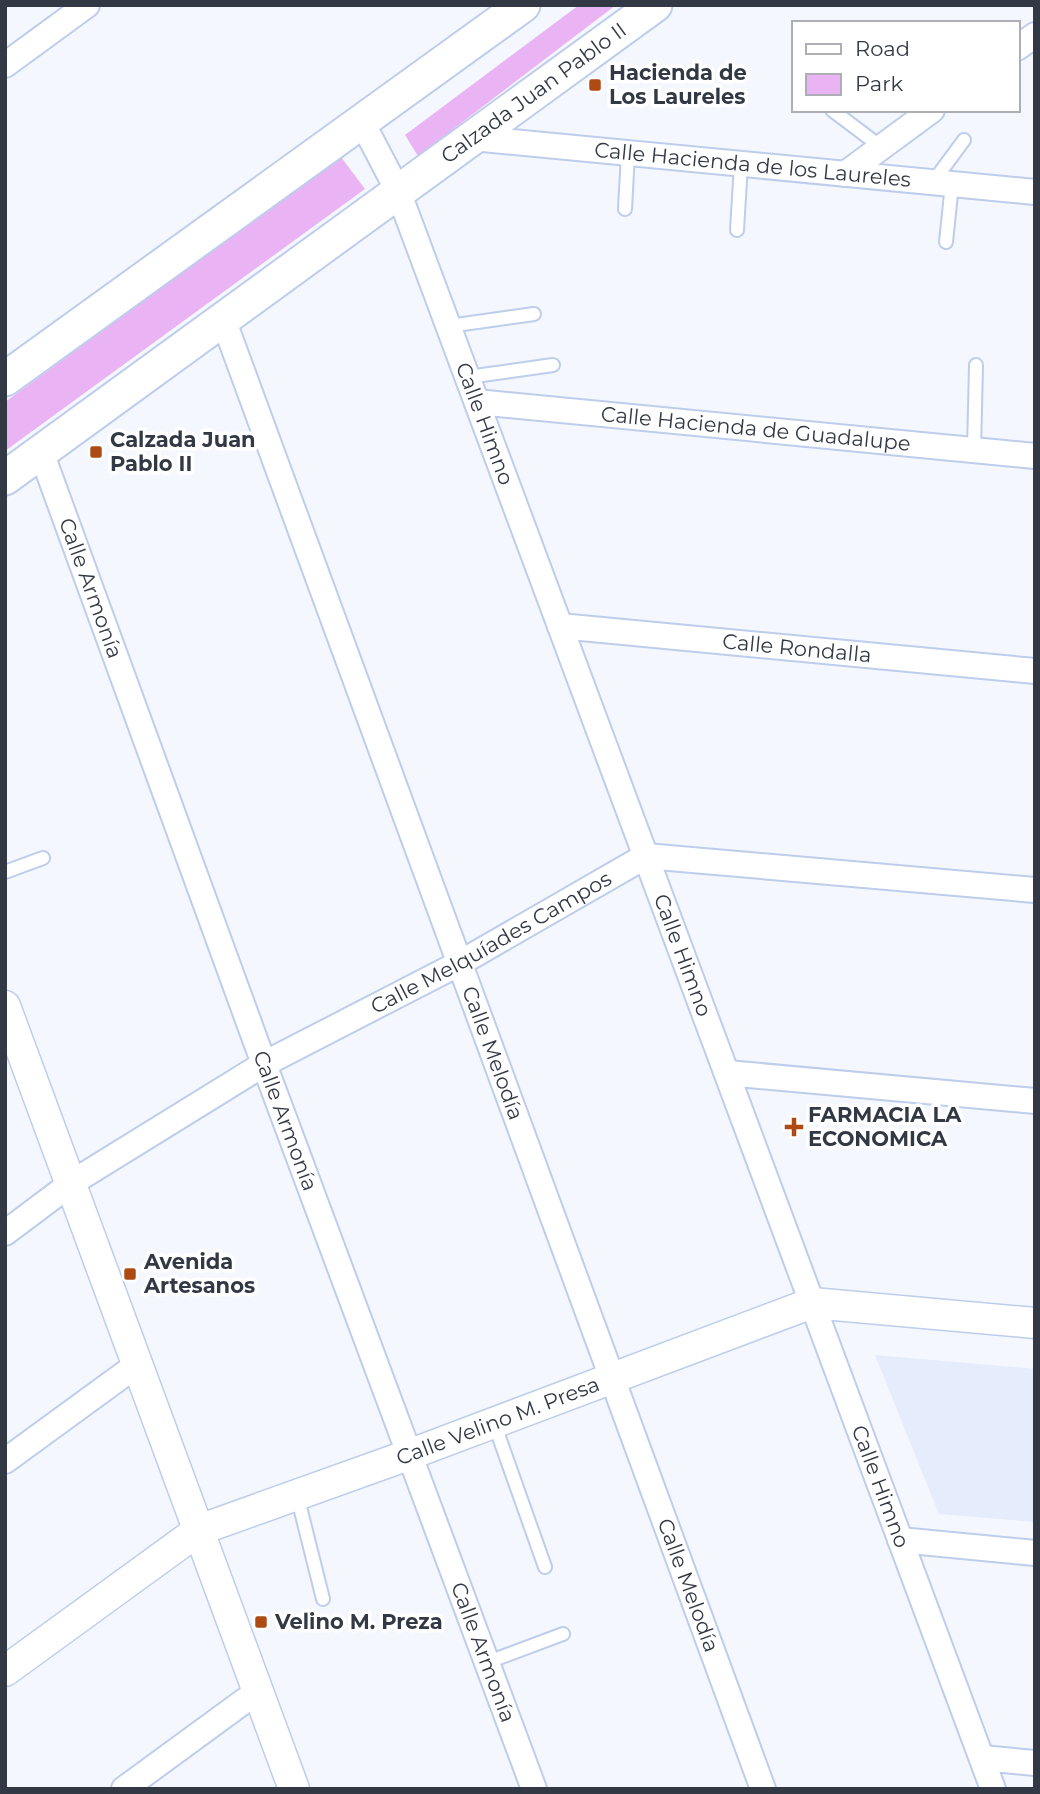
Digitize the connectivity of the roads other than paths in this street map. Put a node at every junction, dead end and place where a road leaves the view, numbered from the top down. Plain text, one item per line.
1 (87, 5) edge
2 (523, 5) edge
3 (655, 5) edge
4 (1035, 36) edge
5 (1019, 47) edge
6 (5, 65) edge
7 (835, 112) edge
8 (929, 112) edge
9 (363, 124) junction
10 (472, 138) junction
11 (964, 140) dead end
12 (881, 147) junction
13 (628, 153) junction
14 (741, 164) junction
15 (845, 174) junction
16 (942, 183) junction
17 (398, 191) junction
18 (1035, 192) edge
19 (625, 209) dead end
20 (737, 230) dead end
21 (946, 242) dead end
22 (534, 314) dead end
23 (223, 319) junction
24 (449, 326) junction
25 (553, 365) dead end
26 (976, 365) dead end
27 (468, 377) junction
28 (5, 379) edge
29 (477, 402) junction
30 (974, 450) junction
31 (41, 452) junction
32 (1035, 456) edge
33 (5, 478) edge
34 (561, 626) junction
35 (1035, 671) edge
36 (646, 856) junction
37 (43, 858) dead end
38 (5, 872) edge
39 (1035, 890) edge
40 (460, 963) junction
41 (5, 1006) edge
42 (11, 1039) edge
43 (264, 1063) junction
44 (727, 1073) junction
45 (1035, 1101) edge
46 (73, 1182) junction
47 (5, 1233) edge
48 (812, 1303) junction
49 (1035, 1323) edge
50 (138, 1364) junction
51 (612, 1379) junction
52 (494, 1423) junction
53 (411, 1454) junction
54 (5, 1461) edge
55 (297, 1495) junction
56 (199, 1530) junction
57 (900, 1540) junction
58 (1035, 1553) edge
59 (545, 1567) dead end
60 (323, 1599) dead end
61 (563, 1634) dead end
62 (488, 1662) junction
63 (5, 1671) edge
64 (258, 1691) junction
65 (982, 1758) junction
66 (1035, 1763) edge
67 (124, 1789) edge
68 (294, 1789) edge
69 (534, 1789) edge
70 (763, 1789) edge
71 (993, 1789) edge

1 - 6 street
2 - 9 main road
3 - 10 main road, Calzada Juan Pablo II
4 - 5 street
7 - 12 lane
8 - 12 street
9 - 17 street, Calle Himno
9 - 28 main road
10 - 13 street, Calle Hacienda de los Laureles
10 - 17 main road, Calzada Juan Pablo II
11 - 16 lane
12 - 15 street
13 - 14 street, Calle Hacienda de los Laureles
13 - 19 lane
14 - 15 street, Calle Hacienda de los Laureles
14 - 20 lane
15 - 16 street, Calle Hacienda de los Laureles
16 - 18 street, Calle Hacienda de los Laureles
16 - 21 lane
17 - 23 main road, Calzada Juan Pablo II
17 - 24 street, Calle Himno
22 - 24 lane
23 - 31 main road, Calzada Juan Pablo II
23 - 40 street, Calle Melodía
24 - 27 street, Calle Himno
25 - 27 lane
26 - 30 lane
27 - 29 street, Calle Himno
29 - 30 street, Calle Hacienda de Guadalupe
29 - 34 street, Calle Himno
30 - 32 street, Calle Hacienda de Guadalupe
31 - 33 main road, Calzada Juan Pablo II
31 - 43 street, Calle Armonía
34 - 35 street, Calle Rondalla
34 - 36 street, Calle Himno
36 - 39 street
36 - 40 street, Calle Melquíades Campos
36 - 44 street, Calle Himno
37 - 38 lane
40 - 43 street, Calle Melquíades Campos
40 - 51 street, Calle Melodía
41 - 42 street
42 - 46 street
43 - 46 street, Calle Melquíades Campos
43 - 53 street, Calle Armonía
44 - 45 street
44 - 48 street, Calle Himno
46 - 47 street, Calle Melquíades Campos
46 - 50 street
48 - 49 street, Calle Velino M. Presa
48 - 51 street, Calle Velino M. Presa
48 - 57 street, Calle Himno
50 - 54 street
50 - 56 street
51 - 52 street, Calle Velino M. Presa
51 - 70 street, Calle Melodía
52 - 53 street, Calle Velino M. Presa
52 - 59 lane
53 - 55 street, Calle Velino M. Presa
53 - 62 street, Calle Armonía
55 - 56 street, Calle Velino M. Presa
55 - 60 lane
56 - 63 street, Calle Velino M. Presa
56 - 64 street
57 - 58 street
57 - 65 street, Calle Himno
61 - 62 lane
62 - 69 street, Calle Armonía
64 - 67 street
64 - 68 street
65 - 66 street
65 - 71 street, Calle Himno

